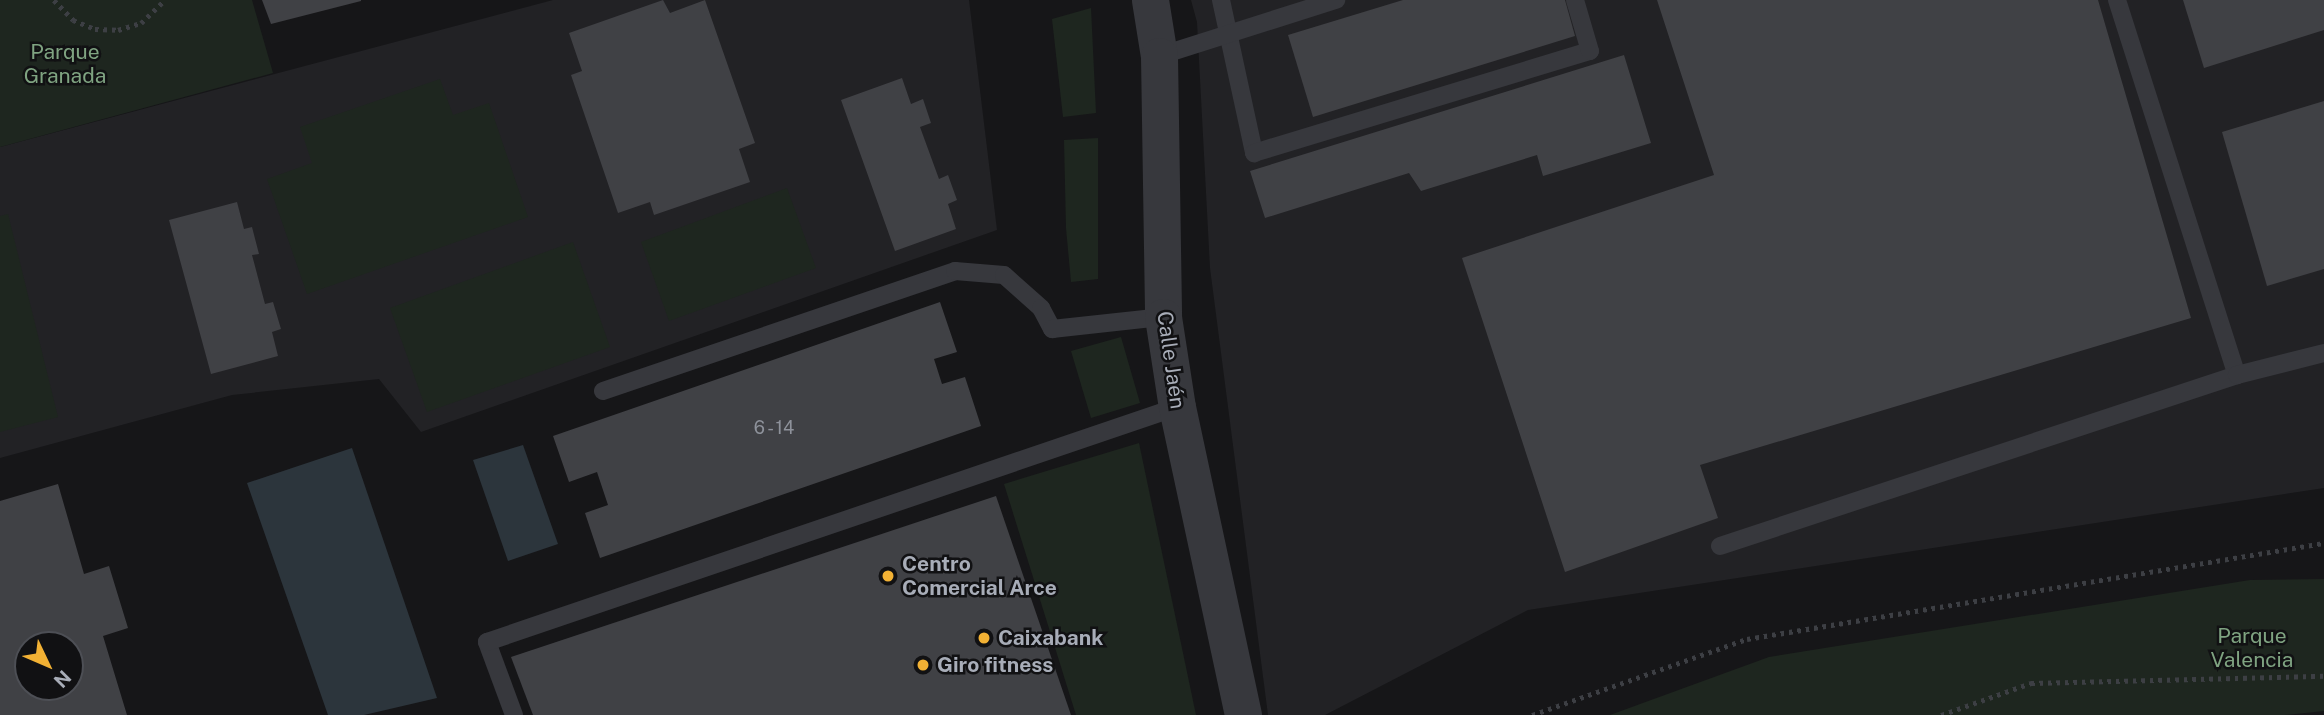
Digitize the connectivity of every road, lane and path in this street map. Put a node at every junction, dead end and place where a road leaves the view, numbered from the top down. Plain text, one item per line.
1 (54, 0) edge
2 (165, 0) edge
3 (1150, 0) edge
4 (1221, 0) edge
5 (1336, 0) edge
6 (1575, 0) edge
7 (2117, 0) edge
8 (1226, 34) junction
9 (1159, 56) junction
10 (1163, 317) junction
11 (2324, 353) edge
12 (2236, 375) junction
13 (603, 391) dead end
14 (1177, 407) junction
15 (2324, 543) edge
16 (1720, 546) dead end
17 (2324, 676) edge
18 (514, 715) edge
19 (1243, 715) edge
20 (1532, 715) edge
21 (1941, 715) edge

1 - 2 path
3 - 9 street, Calle Jaén
4 - 8 lane
5 - 8 lane
6 - 8 lane
7 - 12 lane
8 - 9 lane
9 - 10 street, Calle Jaén
10 - 13 lane
10 - 14 street, Calle Jaén
11 - 12 lane
12 - 16 lane
14 - 18 lane
14 - 19 street, Calle Jaén
15 - 20 path
17 - 21 path

